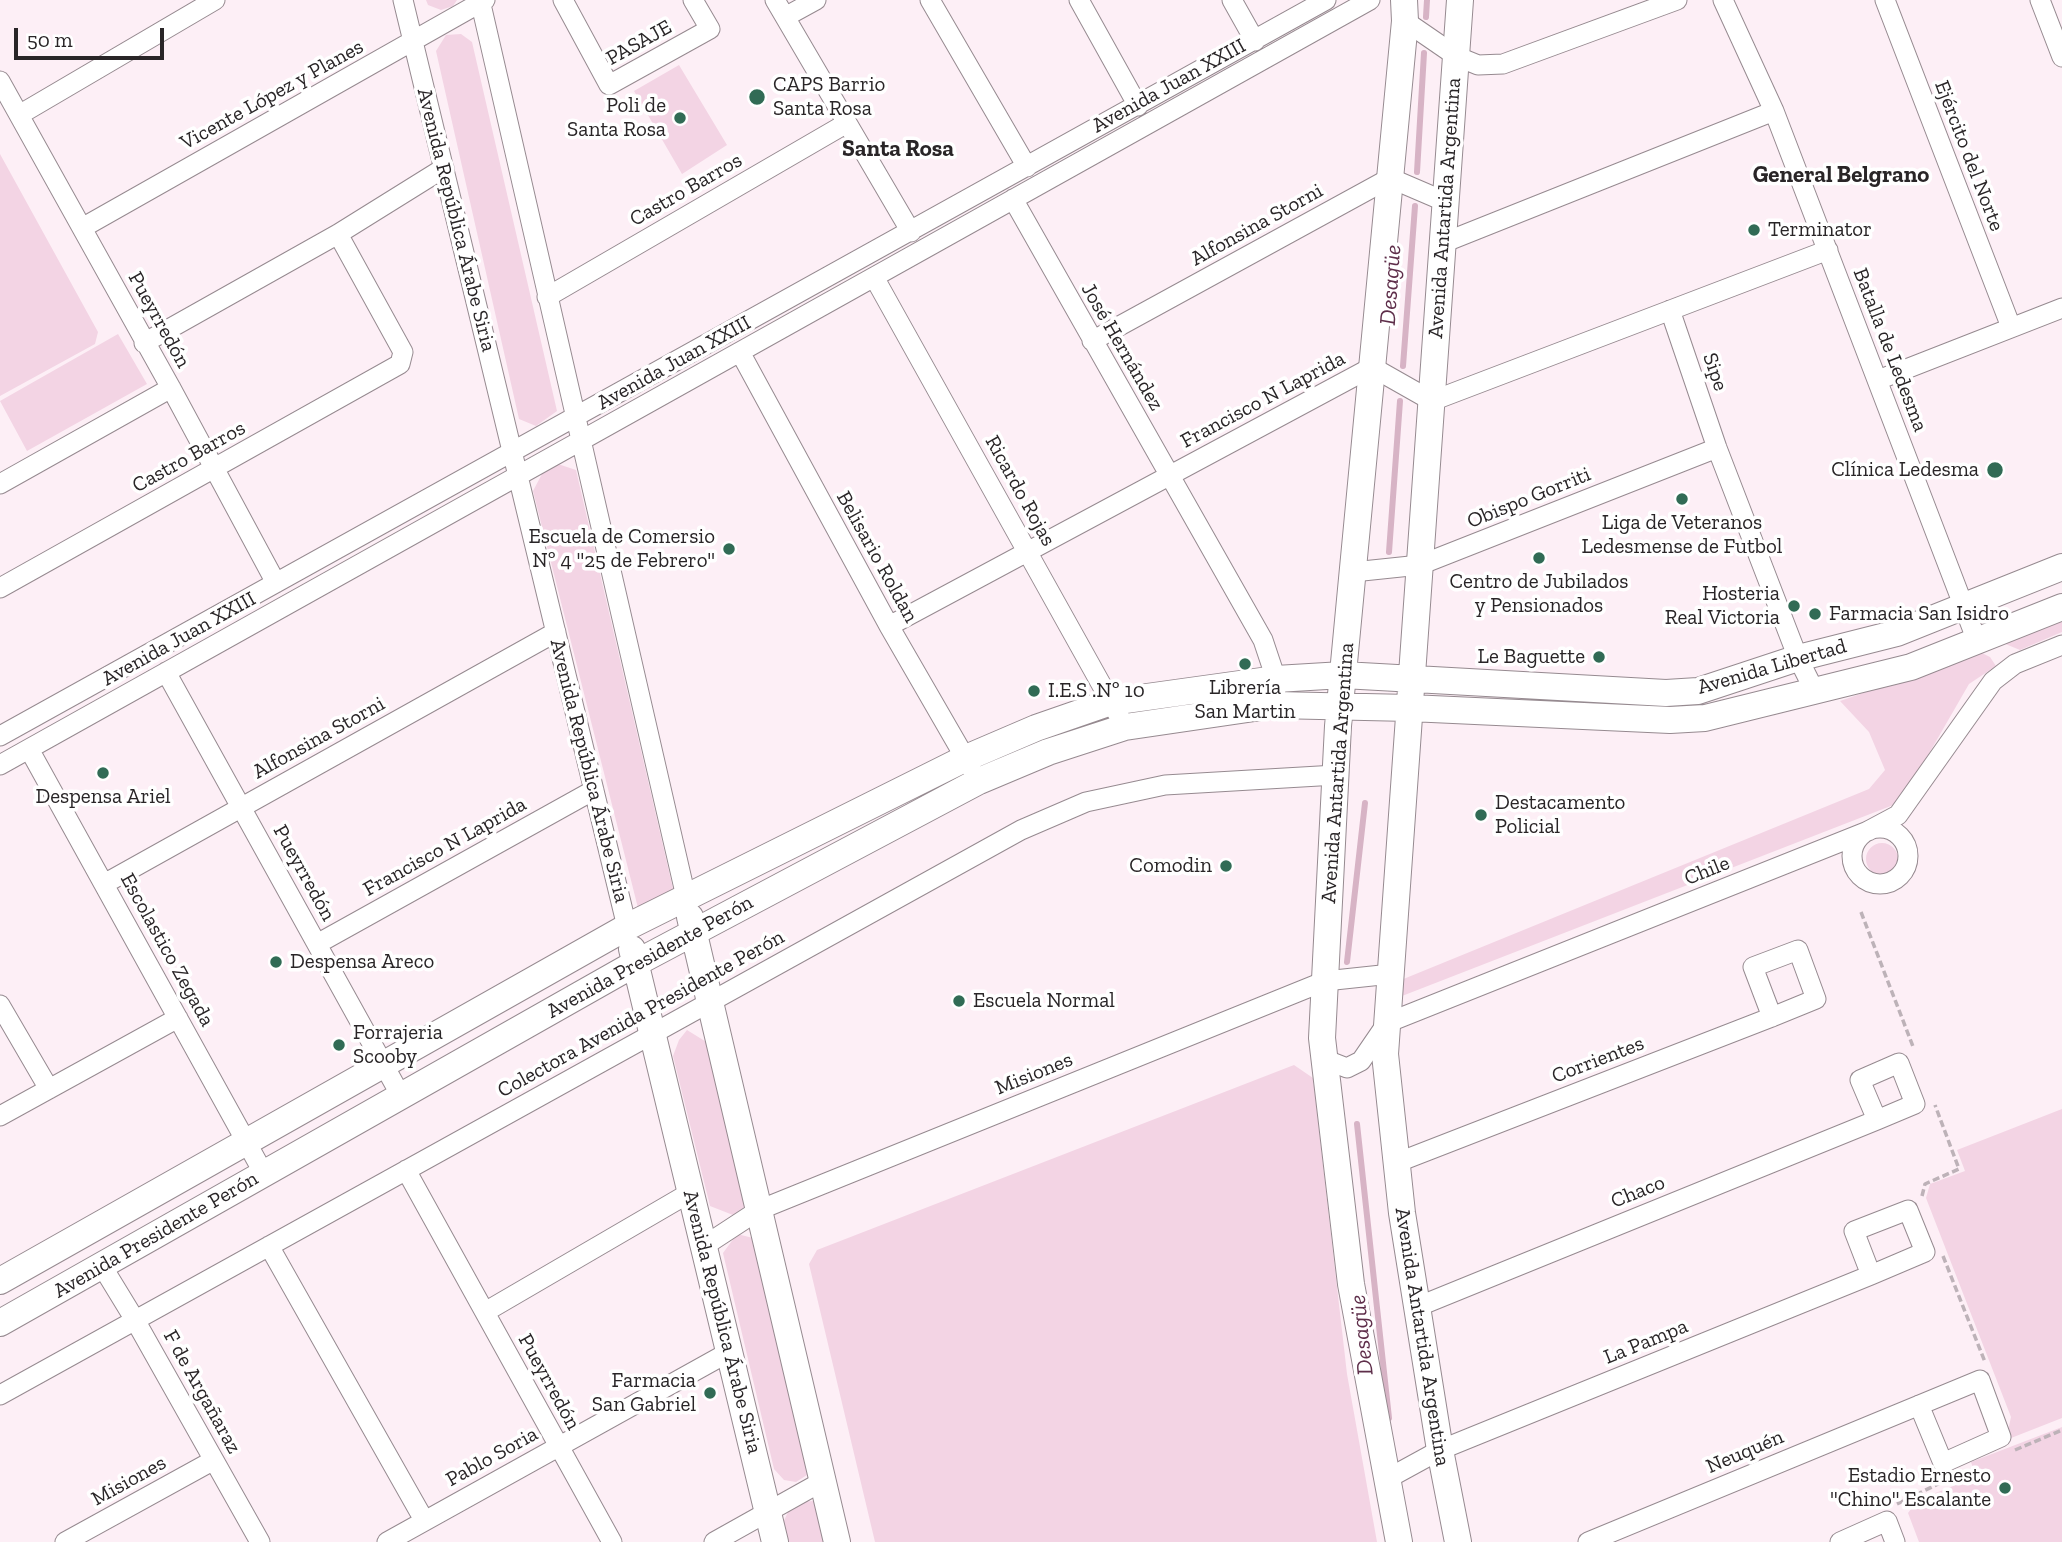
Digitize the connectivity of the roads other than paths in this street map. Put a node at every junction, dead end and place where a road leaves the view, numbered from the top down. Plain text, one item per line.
1 (215, 0) edge
2 (403, 0) edge
3 (563, 0) edge
4 (693, 0) edge
5 (775, 0) edge
6 (816, 0) edge
7 (930, 0) edge
8 (1079, 0) edge
9 (1232, 0) edge
10 (1326, 0) edge
11 (1370, 0) edge
12 (1460, 0) edge
13 (1677, 0) edge
14 (1723, 0) edge
15 (1885, 0) edge
16 (2040, 0) edge
17 (482, 1) edge
18 (1405, 11) edge
19 (785, 17) junction
20 (413, 41) junction
21 (1255, 41) junction
22 (1456, 56) junction
23 (2062, 57) edge
24 (0, 81) edge
25 (1139, 106) junction
26 (1774, 111) junction
27 (19, 115) junction
28 (847, 123) junction
29 (1027, 167) junction
30 (444, 168) junction
31 (1390, 178) junction
32 (1013, 199) junction
33 (1446, 202) junction
34 (82, 228) junction
35 (911, 232) junction
36 (338, 234) junction
37 (1443, 243) junction
38 (1828, 250) junction
39 (874, 277) junction
40 (547, 297) junction
41 (2062, 307) edge
42 (1670, 310) junction
43 (2011, 327) junction
44 (1092, 341) junction
45 (144, 343) junction
46 (740, 352) junction
47 (1372, 367) junction
48 (1878, 380) junction
49 (171, 388) junction
50 (1432, 401) junction
51 (575, 418) junction
52 (580, 441) junction
53 (1717, 448) junction
54 (512, 452) junction
55 (215, 469) junction
56 (518, 476) junction
57 (1169, 476) junction
58 (0, 484) edge
59 (1028, 552) junction
60 (1420, 565) junction
61 (2062, 567) edge
62 (1353, 572) junction
63 (275, 583) junction
64 (0, 588) edge
65 (1964, 606) junction
66 (2062, 607) edge
67 (889, 626) junction
68 (556, 632) junction
69 (1977, 641) junction
70 (2062, 645) edge
71 (1798, 658) junction
72 (166, 672) junction
73 (1343, 675) junction
74 (1276, 679) junction
75 (1412, 679) junction
76 (1815, 692) junction
77 (1111, 702) junction
78 (1275, 705) junction
79 (1340, 706) junction
80 (1410, 708) junction
81 (1125, 727) junction
82 (0, 736) edge
83 (29, 749) junction
84 (966, 758) junction
85 (0, 765) edge
86 (1336, 775) junction
87 (979, 781) junction
88 (594, 790) junction
89 (241, 807) junction
90 (104, 884) junction
91 (686, 898) junction
92 (627, 927) junction
93 (694, 932) junction
94 (317, 944) junction
95 (636, 963) junction
96 (1391, 974) junction
97 (1325, 981) junction
98 (710, 1001) junction
99 (0, 1005) edge
100 (178, 1017) junction
101 (1772, 1017) junction
102 (1387, 1023) junction
103 (652, 1033) junction
104 (1324, 1059) junction
105 (383, 1065) junction
106 (49, 1089) junction
107 (401, 1096) junction
108 (0, 1116) edge
109 (1877, 1120) dead end
110 (247, 1142) junction
111 (1396, 1163) junction
112 (406, 1170) junction
113 (264, 1174) junction
114 (691, 1192) junction
115 (760, 1210) junction
116 (269, 1246) junction
117 (704, 1246) junction
118 (102, 1266) junction
119 (1871, 1275) junction
120 (0, 1281) edge
121 (1417, 1307) junction
122 (485, 1312) junction
123 (135, 1320) junction
124 (1, 1321) edge
125 (729, 1352) junction
126 (0, 1395) edge
127 (1919, 1405) junction
128 (559, 1446) junction
129 (1440, 1450) junction
130 (214, 1460) junction
131 (1387, 1479) junction
132 (823, 1481) junction
133 (768, 1512) junction
134 (424, 1520) junction
135 (73, 1540) edge
136 (260, 1542) edge
137 (387, 1542) edge
138 (612, 1542) edge
139 (714, 1542) edge
140 (775, 1542) edge
141 (838, 1542) edge
142 (1398, 1542) edge
143 (1458, 1542) edge
144 (1588, 1542) edge
145 (1840, 1542) edge
146 (1895, 1542) edge

1 - 27 street
2 - 20 street, Avenida República Árabe Siria
3 - 4 street, PASAJE
5 - 19 street
6 - 19 street
7 - 29 street
8 - 25 street
9 - 21 street
10 - 21 street, Avenida Juan XXIII
11 - 32 street, Avenida Juan XXIII
12 - 22 street, Avenida Antartida Argentina
13 - 22 street
14 - 26 street, Batalla de Ledesma
15 - 43 street, Ejército del Norte
16 - 23 street
17 - 20 street, Vicente López y Planes
17 - 40 street
18 - 22 street
18 - 31 street, Avenida Antartida Argentina
19 - 28 street
20 - 30 street, Avenida República Árabe Siria
20 - 34 street, Vicente López y Planes
21 - 25 street, Avenida Juan XXIII
22 - 33 street, Avenida Antartida Argentina
24 - 27 street, Pueyrredón
25 - 29 street, Avenida Juan XXIII
26 - 37 street
26 - 38 street, Batalla de Ledesma
27 - 34 street, Pueyrredón
28 - 35 street
28 - 40 street, Castro Barros
29 - 35 street, Avenida Juan XXIII
30 - 36 street
30 - 54 street, Avenida República Árabe Siria
31 - 33 street
31 - 44 street, Alfonsina Storni
31 - 47 street, Avenida Antartida Argentina
32 - 39 street, Avenida Juan XXIII
32 - 44 street, José Hernández
33 - 37 street, Avenida Antartida Argentina
34 - 45 street, Pueyrredón
35 - 51 street, Avenida Juan XXIII
36 - 45 street
36 - 55 street, Castro Barros
37 - 50 street, Avenida Antartida Argentina
38 - 42 street
38 - 48 street, Batalla de Ledesma
39 - 46 street, Avenida Juan XXIII
39 - 59 street, Ricardo Rojas
40 - 51 street
41 - 43 street
42 - 50 street
42 - 53 street, Sipe
43 - 48 street
44 - 57 street, José Hernández
45 - 49 street, Pueyrredón
46 - 52 street, Avenida Juan XXIII
46 - 67 street, Belisario Roldan
47 - 50 street, Francisco N Laprida
47 - 57 street, Francisco N Laprida
47 - 62 street, Avenida Antartida Argentina
48 - 65 street, Batalla de Ledesma
49 - 55 street, Pueyrredón
49 - 58 street
50 - 60 street, Avenida Antartida Argentina
51 - 52 street
51 - 54 street, Avenida Juan XXIII
52 - 56 street, Avenida Juan XXIII
52 - 91 street
53 - 60 street, Obispo Gorriti
53 - 71 street, Sipe
54 - 56 street, Avenida República Árabe Siria
54 - 63 street, Avenida Juan XXIII
55 - 63 street, Pueyrredón
55 - 64 street, Castro Barros
56 - 68 street, Avenida República Árabe Siria
56 - 72 street, Avenida Juan XXIII
57 - 59 street, Francisco N Laprida
57 - 74 street, José Hernández
59 - 67 street, Francisco N Laprida
59 - 77 street, Ricardo Rojas
60 - 62 street, Obispo Gorriti
60 - 75 street, Avenida Antartida Argentina
61 - 65 street, Avenida Libertad
62 - 73 street, Avenida Antartida Argentina
63 - 82 street, Avenida Juan XXIII
65 - 69 street, Batalla de Ledesma
65 - 71 street, Avenida Libertad
66 - 69 street, Avenida Libertad
67 - 84 street, Belisario Roldan
68 - 88 street, Avenida República Árabe Siria
68 - 89 street, Alfonsina Storni
69 - 76 street, Avenida Libertad
70 - 102 street, Chile
71 - 75 street, Avenida Libertad
71 - 76 street, Sipe
72 - 83 street, Avenida Juan XXIII
72 - 89 street, Pueyrredón
73 - 74 street, Avenida Presidente Perón
73 - 75 street, Avenida Libertad
73 - 79 street, Avenida Antartida Argentina
74 - 77 street, Avenida Presidente Perón
74 - 78 street, José Hernández
75 - 80 street, Avenida Antartida Argentina
76 - 80 street, Avenida Libertad
77 - 81 street, Ricardo Rojas
77 - 84 street, Avenida Presidente Perón
78 - 79 street, Avenida Presidente Perón
78 - 81 street, Avenida Presidente Perón
79 - 80 street, Avenida Libertad
79 - 86 street, Avenida Antartida Argentina
80 - 96 street, Avenida Antartida Argentina
81 - 87 street, Avenida Presidente Perón
83 - 85 street, Avenida Juan XXIII
83 - 90 street, Escolastico Zegada
84 - 87 street, Belisario Roldan
84 - 91 street, Avenida Presidente Perón
86 - 97 street, Avenida Antartida Argentina
86 - 98 street, Colectora Avenida Presidente Perón
87 - 93 street, Avenida Presidente Perón
88 - 92 street, Avenida República Árabe Siria
88 - 94 street, Francisco N Laprida
89 - 90 street, Alfonsina Storni
89 - 94 street, Pueyrredón
90 - 100 street, Escolastico Zegada
91 - 92 street, Avenida Presidente Perón
91 - 93 street
92 - 95 street, Avenida República Árabe Siria
92 - 105 street, Avenida Presidente Perón
93 - 95 street, Avenida Presidente Perón
93 - 98 street
94 - 105 street, Pueyrredón
95 - 103 street, Avenida República Árabe Siria
95 - 107 street, Avenida Presidente Perón
96 - 97 street, Misiones
96 - 102 street, Avenida Antartida Argentina
97 - 104 street, Avenida Antartida Argentina
97 - 115 street, Misiones
98 - 103 street, Colectora Avenida Presidente Perón
98 - 115 street
99 - 106 street
100 - 106 street
100 - 110 street, Escolastico Zegada
101 - 101 street, Corrientes
101 - 111 street, Corrientes
102 - 104 street
102 - 111 street, Avenida Antartida Argentina
103 - 112 street, Colectora Avenida Presidente Perón
103 - 114 street, Avenida República Árabe Siria
104 - 131 street, Avenida Antartida Argentina
105 - 107 street, Pueyrredón
105 - 110 street, Avenida Presidente Perón
106 - 108 street
107 - 113 street, Avenida Presidente Perón
109 - 121 street, Chaco
110 - 113 street, Escolastico Zegada
110 - 120 street, Avenida Presidente Perón
111 - 121 street, Avenida Antartida Argentina
112 - 116 street, Colectora Avenida Presidente Perón
112 - 122 street, Pueyrredón
113 - 118 street, Avenida Presidente Perón
114 - 117 street, Avenida República Árabe Siria
114 - 122 street
115 - 117 street, Misiones
115 - 132 street
116 - 123 street, Colectora Avenida Presidente Perón
116 - 134 street
117 - 125 street, Avenida República Árabe Siria
118 - 123 street, F de Argañaraz
118 - 124 street, Avenida Presidente Perón
119 - 119 street, La Pampa
119 - 129 street, La Pampa
121 - 129 street, Avenida Antartida Argentina
122 - 128 street, Pueyrredón
123 - 126 street, Colectora Avenida Presidente Perón
123 - 130 street, F de Argañaraz
125 - 128 street, Pablo Soria
125 - 133 street, Avenida República Árabe Siria
127 - 127 street, Neuquén
127 - 144 street, Neuquén
128 - 134 street, Pablo Soria
128 - 138 street, Pueyrredón
129 - 131 street, La Pampa
129 - 143 street, Avenida Antartida Argentina
130 - 135 street, Misiones
130 - 136 street, F de Argañaraz
131 - 142 street, Avenida Antartida Argentina
132 - 133 street
132 - 141 street
133 - 139 street
133 - 140 street, Avenida República Árabe Siria
134 - 137 street, Pablo Soria
145 - 146 street

